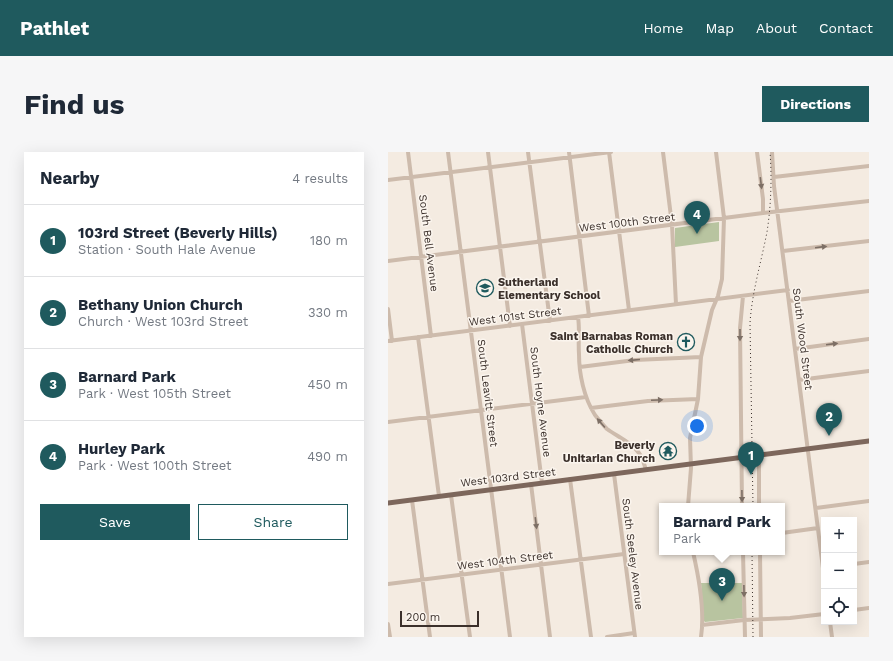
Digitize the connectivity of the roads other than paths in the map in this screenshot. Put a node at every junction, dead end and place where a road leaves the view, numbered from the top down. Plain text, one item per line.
1 (408, 152) edge
2 (448, 152) edge
3 (488, 152) edge
4 (528, 152) edge
5 (569, 152) edge
6 (610, 152) edge
7 (663, 152) edge
8 (716, 152) edge
9 (757, 152) edge
10 (772, 152) edge
11 (569, 157) junction
12 (530, 162) junction
13 (869, 166) edge
14 (490, 167) junction
15 (451, 172) junction
16 (411, 177) junction
17 (774, 177) junction
18 (388, 180) edge
19 (869, 201) edge
20 (778, 212) junction
21 (763, 213) junction
22 (724, 218) junction
23 (672, 225) junction
24 (619, 232) junction
25 (579, 237) junction
26 (869, 241) edge
27 (540, 242) junction
28 (500, 247) junction
29 (783, 251) junction
30 (461, 252) junction
31 (421, 257) junction
32 (388, 261) edge
33 (788, 290) junction
34 (869, 291) edge
35 (743, 296) junction
36 (717, 299) junction
37 (789, 300) junction
38 (676, 304) junction
39 (388, 309) edge
40 (629, 310) junction
41 (589, 316) junction
42 (578, 317) junction
43 (550, 321) junction
44 (522, 324) junction
45 (510, 326) junction
46 (471, 331) junction
47 (431, 336) junction
48 (418, 338) junction
49 (869, 339) edge
50 (390, 341) edge
51 (795, 349) junction
52 (701, 357) junction
53 (580, 367) junction
54 (869, 371) edge
55 (799, 380) junction
56 (586, 397) junction
57 (698, 399) junction
58 (532, 404) junction
59 (591, 408) junction
60 (481, 410) junction
61 (428, 417) junction
62 (388, 422) edge
63 (869, 442) edge
64 (808, 449) junction
65 (759, 455) junction
66 (742, 457) junction
67 (691, 464) junction
68 (646, 470) junction
69 (614, 474) junction
70 (570, 479) junction
71 (542, 483) junction
72 (531, 484) junction
73 (491, 490) junction
74 (451, 495) junction
75 (439, 496) junction
76 (412, 500) junction
77 (869, 501) edge
78 (388, 503) edge
79 (688, 503) edge
80 (742, 503) edge
81 (759, 503) edge
82 (816, 508) junction
83 (818, 528) junction
84 (785, 533) edge
85 (822, 553) edge
86 (624, 554) junction
87 (694, 555) edge
88 (743, 555) edge
89 (760, 555) edge
90 (580, 559) junction
91 (869, 562) edge
92 (857, 564) edge
93 (541, 565) junction
94 (501, 569) junction
95 (462, 574) junction
96 (422, 580) junction
97 (388, 584) edge
98 (869, 608) edge
99 (857, 610) edge
100 (821, 614) edge
101 (761, 619) junction
102 (744, 620) junction
103 (388, 624) edge
104 (702, 625) junction
105 (830, 625) edge
106 (635, 635) edge
107 (390, 637) edge
108 (430, 637) edge
109 (470, 637) edge
110 (510, 637) edge
111 (550, 637) edge
112 (591, 637) edge
113 (607, 637) edge
114 (701, 637) edge
115 (745, 637) edge
116 (761, 637) edge
117 (832, 637) edge

1 - 16 street, South Bell Avenue
2 - 15 street, South Leavitt Street
3 - 14 street
4 - 12 street
5 - 11 street
6 - 11 street
6 - 24 street
7 - 23 street
8 - 22 street
9 -> 21 street
10 - 17 street, South Wood Street
11 - 12 street
11 - 25 street
12 - 14 street
12 - 27 street
13 - 17 street
14 - 15 street
14 - 28 street
15 - 16 street
15 - 30 street, South Leavitt Street
16 - 18 street
16 - 31 street, South Bell Avenue
17 - 20 street, South Wood Street
19 - 20 street, West 100th Street
20 - 21 street, West 100th Street
20 - 29 street, South Wood Street
21 - 22 street, West 100th Street
22 - 23 street, West 100th Street
22 - 36 street
23 - 24 street, West 100th Street
23 - 38 street
24 - 25 street, West 100th Street
24 - 40 street
25 - 27 street, West 100th Street
25 - 41 street
29 -> 26 street
27 - 28 street, West 100th Street
27 - 43 street
28 - 30 street, West 100th Street
28 - 45 street
29 - 33 street, South Wood Street
30 - 31 street, West 100th Street
30 - 46 street, South Leavitt Street
31 - 32 street, West 100th Street
31 - 47 street, South Bell Avenue
33 - 35 street, West 101st Street
33 - 37 street, South Wood Street
34 - 37 street
35 - 36 street, West 101st Street
35 -> 66 street
36 - 38 street, West 101st Street
36 - 52 street
37 - 51 street, South Wood Street
38 - 40 street, West 101st Street
39 - 50 street
40 - 41 street, West 101st Street
41 - 42 street, West 101st Street
42 - 43 street, West 101st Street
42 - 53 street
43 - 44 street, West 101st Street
44 - 45 street, West 101st Street
44 - 58 street, South Hoyne Avenue
45 - 46 street, West 101st Street
46 - 47 street, West 101st Street
46 - 60 street, South Leavitt Street
47 - 48 street, West 101st Street
48 - 50 street, West 101st Street
48 - 61 street
51 -> 49 street
51 - 55 street, South Wood Street
52 -> 53 street
52 - 57 street
53 - 56 street
54 - 55 street
55 - 64 street, South Wood Street
56 - 58 street
56 - 59 street
59 -> 57 street
57 - 67 street
58 - 60 street
58 - 71 street, South Hoyne Avenue
68 -> 59 street
60 - 61 street
60 - 73 street, South Leavitt Street
61 - 62 street
61 - 75 street
63 - 64 main road, West 103rd Street
64 - 65 main road, West 103rd Street
64 - 82 street, South Wood Street
65 - 66 main road, West 103rd Street
65 - 81 street
66 - 67 main road, West 103rd Street
66 -> 80 street
67 - 68 main road, West 103rd Street
67 - 79 street
68 - 69 main road, West 103rd Street
69 - 70 main road, West 103rd Street
69 - 86 street, South Seeley Avenue
70 - 71 main road, West 103rd Street
70 - 90 street
71 - 72 main road, West 103rd Street
72 - 73 main road, West 103rd Street
72 -> 93 street
73 - 74 main road, West 103rd Street
73 - 94 street, South Leavitt Street
74 - 75 main road, West 103rd Street
74 - 95 street
75 - 76 main road, West 103rd Street
76 - 78 main road, West 103rd Street
76 - 96 street
77 - 82 street
82 - 83 street, South Wood Street
83 - 84 street
83 - 85 street, South Wood Street
86 - 90 street, West 104th Street
86 - 106 street, South Seeley Avenue
87 - 104 street
88 -> 102 street
89 - 101 street
90 - 93 street, West 104th Street
90 - 112 street
91 - 92 street
93 - 94 street, West 104th Street
93 - 111 street
94 - 95 street, West 104th Street
94 - 110 street, South Leavitt Street
95 - 96 street, West 104th Street
95 - 109 street
96 - 97 street, West 104th Street
96 - 108 street
98 - 99 street
100 - 101 street
101 - 102 street
101 - 116 street
102 - 104 street
102 - 115 street
103 - 107 street
104 - 114 street
105 - 117 street
106 - 113 street

